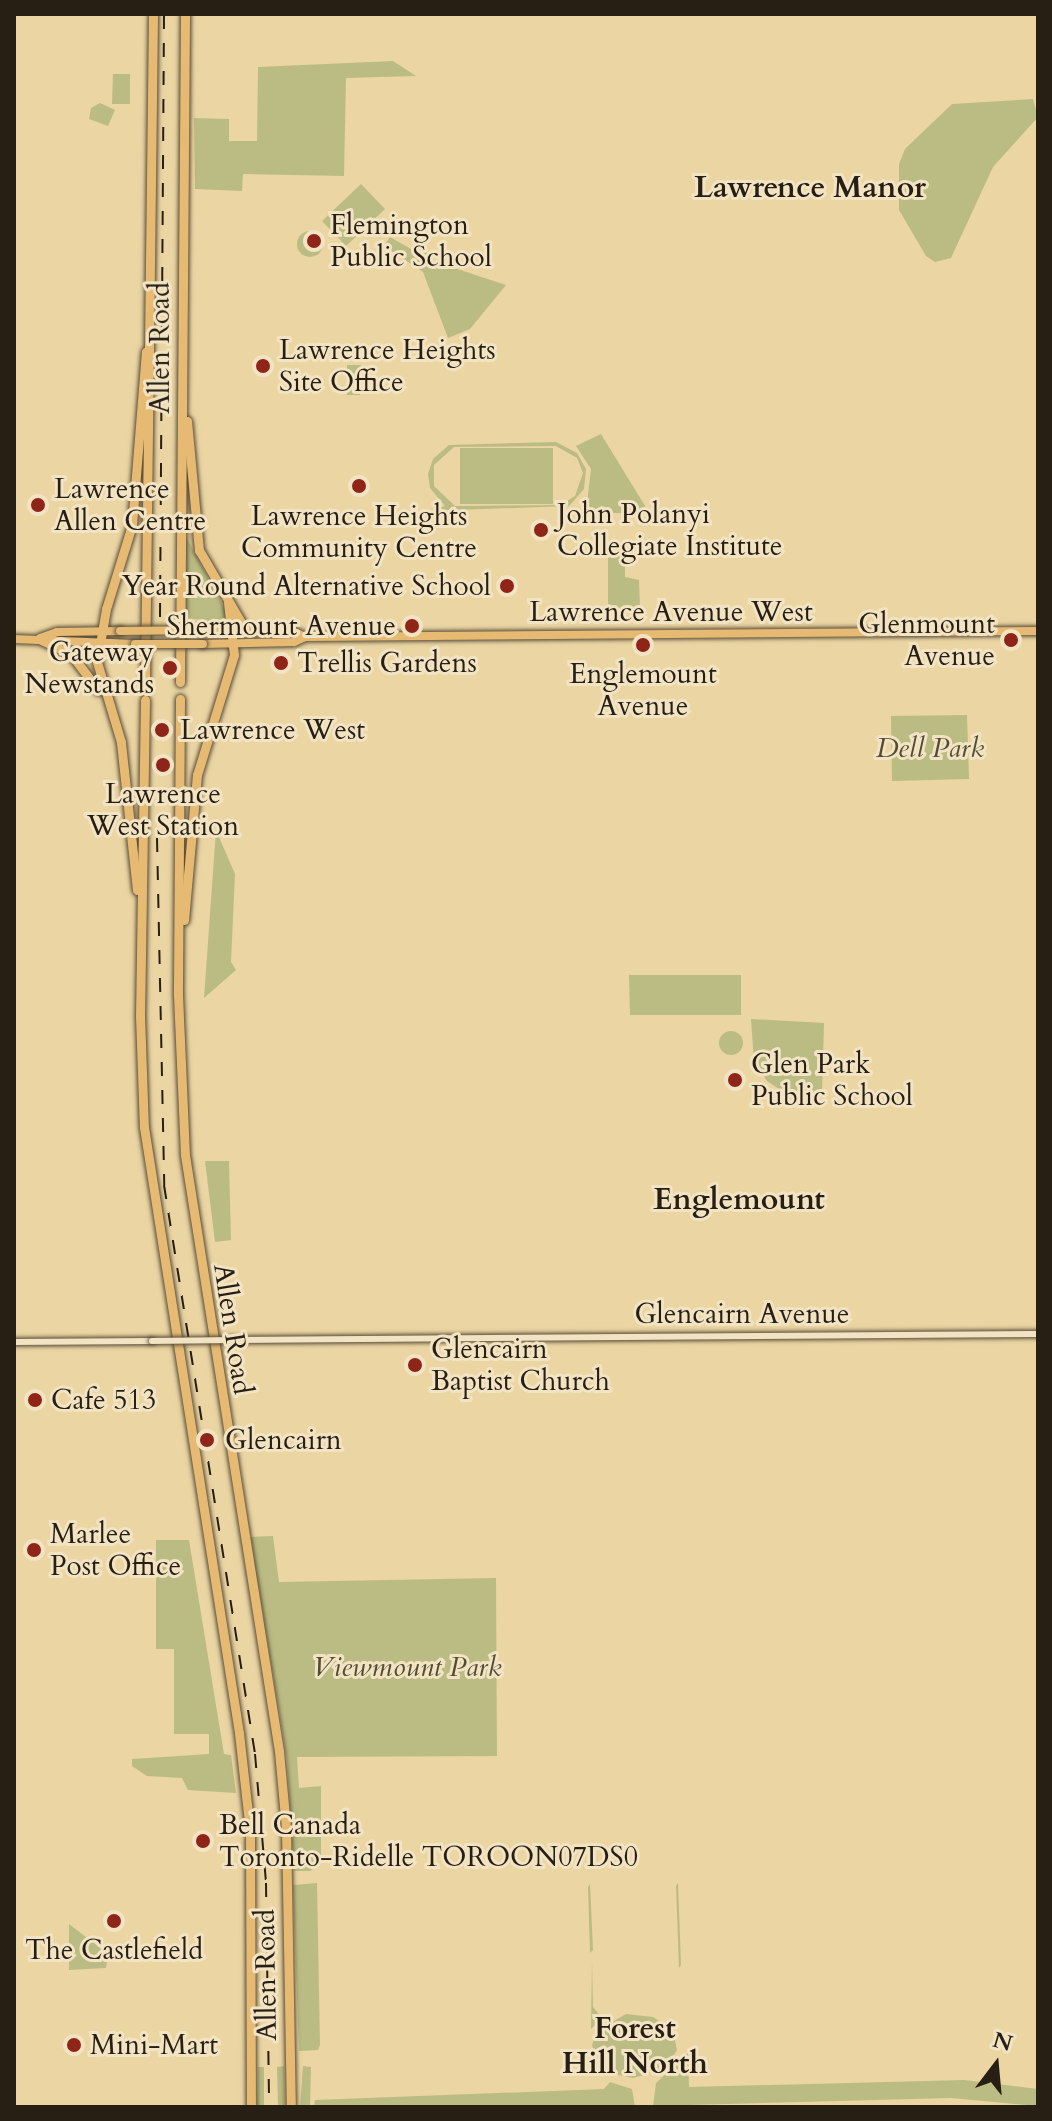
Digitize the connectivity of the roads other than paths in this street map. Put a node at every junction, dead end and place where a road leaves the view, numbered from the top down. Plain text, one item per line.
1 (153, 14) edge
2 (185, 14) edge
3 (182, 337) junction
4 (152, 338) junction
5 (228, 602) junction
6 (245, 629) junction
7 (232, 630) junction
8 (104, 631) junction
9 (1038, 631) edge
10 (305, 637) junction
11 (14, 639) edge
12 (39, 639) junction
13 (101, 644) junction
14 (234, 644) junction
15 (145, 679) tunnel mouth
16 (180, 682) dead end
17 (180, 699) dead end
18 (145, 700) tunnel mouth
19 (106, 703) junction
20 (141, 930) junction
21 (178, 995) junction
22 (1038, 1334) edge
23 (14, 1342) edge
24 (251, 2107) edge
25 (291, 2107) edge

1 - 4 highway, Allen Road
2 - 3 highway, Allen Road
3 - 5 highway
3 - 16 highway, Allen Road
4 - 8 highway
4 - 15 highway, Allen Road
5 - 6 highway
5 - 7 highway
6 - 7 main road, Lawrence Avenue West
6 - 10 main road, Lawrence Avenue West
7 - 8 main road, Lawrence Avenue West, bridge
7 - 14 highway
8 - 12 main road, Lawrence Avenue West
8 - 13 highway
9 - 10 main road, Lawrence Avenue West
10 - 14 main road, Lawrence Avenue West
11 - 12 main road, Lawrence Avenue West
12 - 13 main road, Lawrence Avenue West
12 - 19 highway
13 - 14 main road, Lawrence Avenue West, bridge
13 - 19 highway
14 - 21 highway
17 - 21 highway, Allen Road
18 - 20 highway, Allen Road
19 - 20 highway
20 - 24 highway, Allen Road
21 - 25 highway, Allen Road
22 - 23 street, Glencairn Avenue, bridge

